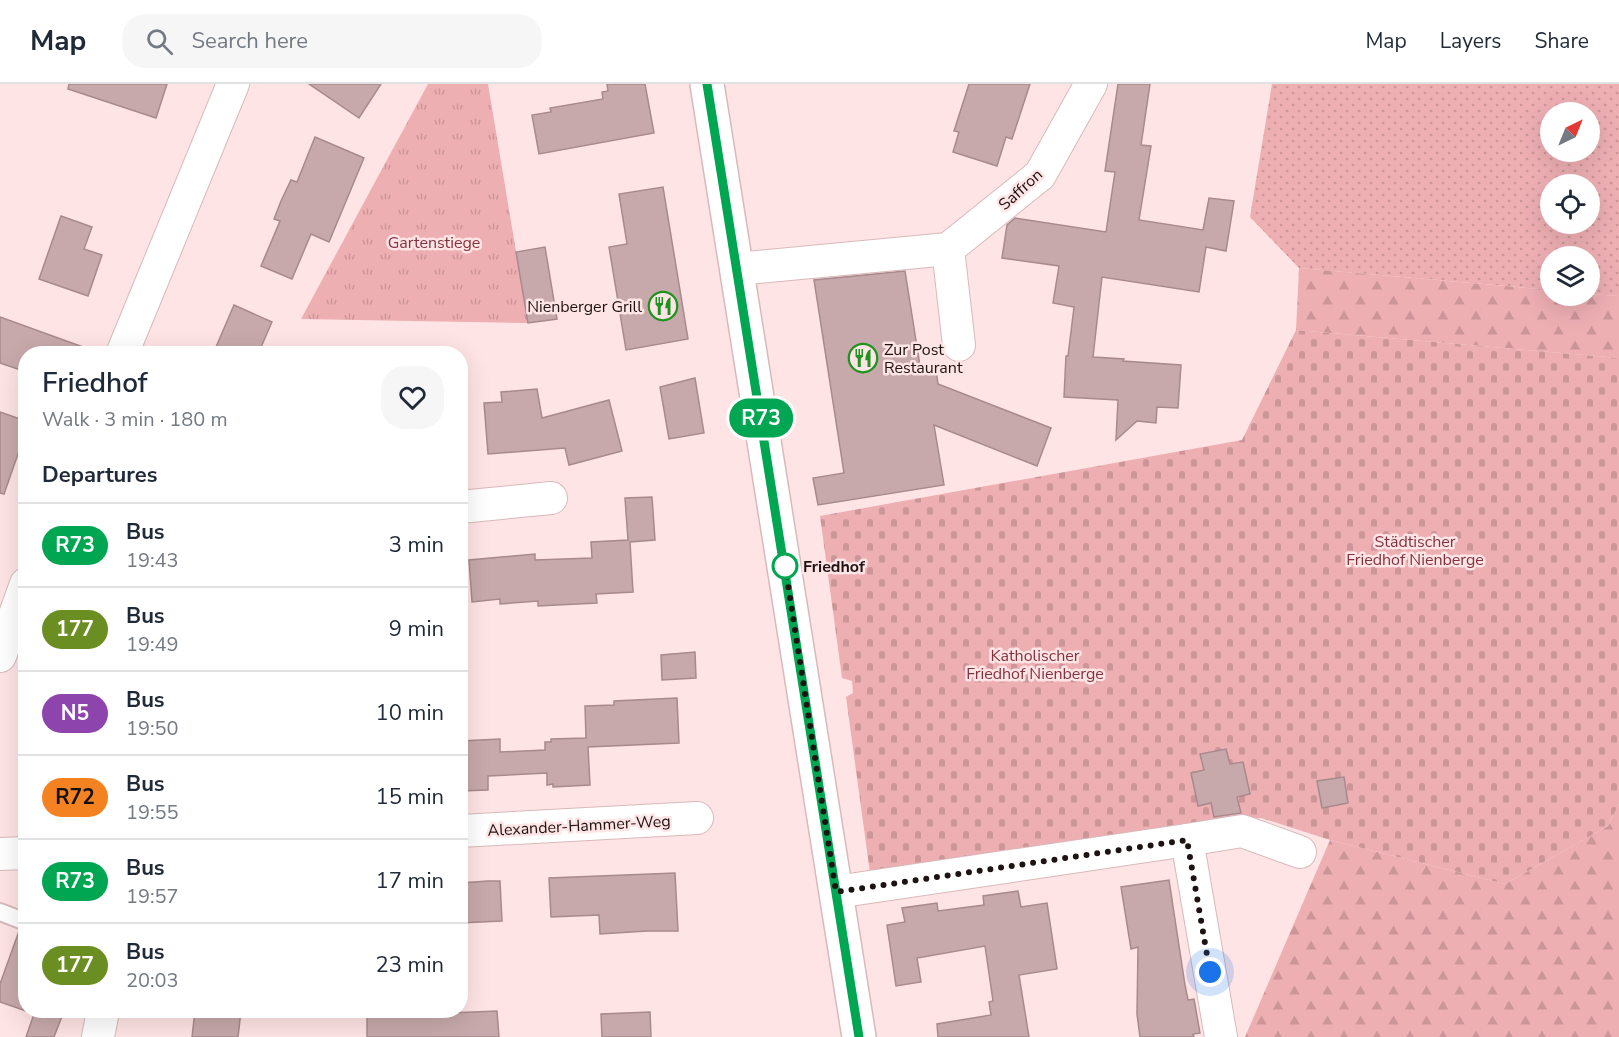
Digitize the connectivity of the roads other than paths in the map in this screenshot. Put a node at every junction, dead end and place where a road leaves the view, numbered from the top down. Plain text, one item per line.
1 (233, 84) edge
2 (707, 84) edge
3 (1091, 84) edge
4 (948, 249) junction
5 (737, 269) junction
6 (959, 345) dead end
7 (125, 346) edge
8 (551, 498) dead end
9 (468, 506) edge
10 (18, 606) edge
11 (0, 656) edge
12 (697, 818) dead end
13 (468, 831) edge
14 (1187, 840) junction
15 (1300, 852) dead end
16 (18, 853) edge
17 (0, 854) edge
18 (836, 892) junction
19 (0, 912) edge
20 (18, 919) edge
21 (102, 1018) edge
22 (98, 1037) edge
23 (859, 1037) edge
24 (1221, 1037) edge

1 - 7 street
2 - 5 main road
3 - 4 street, Saffron
4 - 5 street
4 - 6 street
5 - 18 main road
8 - 9 street
10 - 11 street
12 - 13 street, Alexander-Hammer-Weg
14 - 15 street
14 - 18 street
14 - 24 street
16 - 17 street
18 - 23 main road
19 - 20 lane
21 - 22 street

